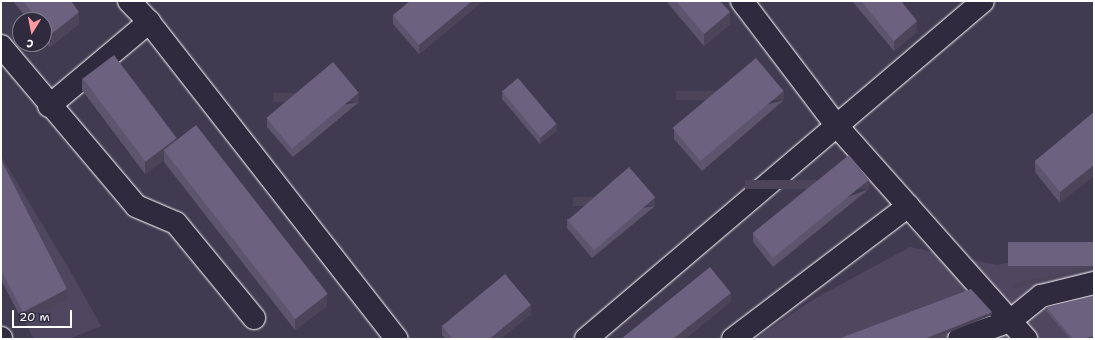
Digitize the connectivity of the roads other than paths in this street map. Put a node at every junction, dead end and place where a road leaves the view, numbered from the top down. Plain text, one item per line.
1 (129, 1) edge
2 (742, 1) edge
3 (983, 1) edge
4 (149, 22) junction
5 (1, 46) edge
6 (49, 106) junction
7 (837, 126) junction
8 (908, 206) junction
9 (1094, 283) edge
10 (254, 318) dead end
11 (1010, 321) junction
12 (397, 339) edge
13 (586, 339) edge
14 (733, 339) edge
15 (959, 339) edge
16 (1026, 339) edge

1 - 4 lane
2 - 7 lane
3 - 7 lane
4 - 6 lane
4 - 12 lane
5 - 6 lane
6 - 10 lane
7 - 8 lane
7 - 13 lane
8 - 11 lane
8 - 14 lane
9 - 11 lane
11 - 15 lane
11 - 16 lane

